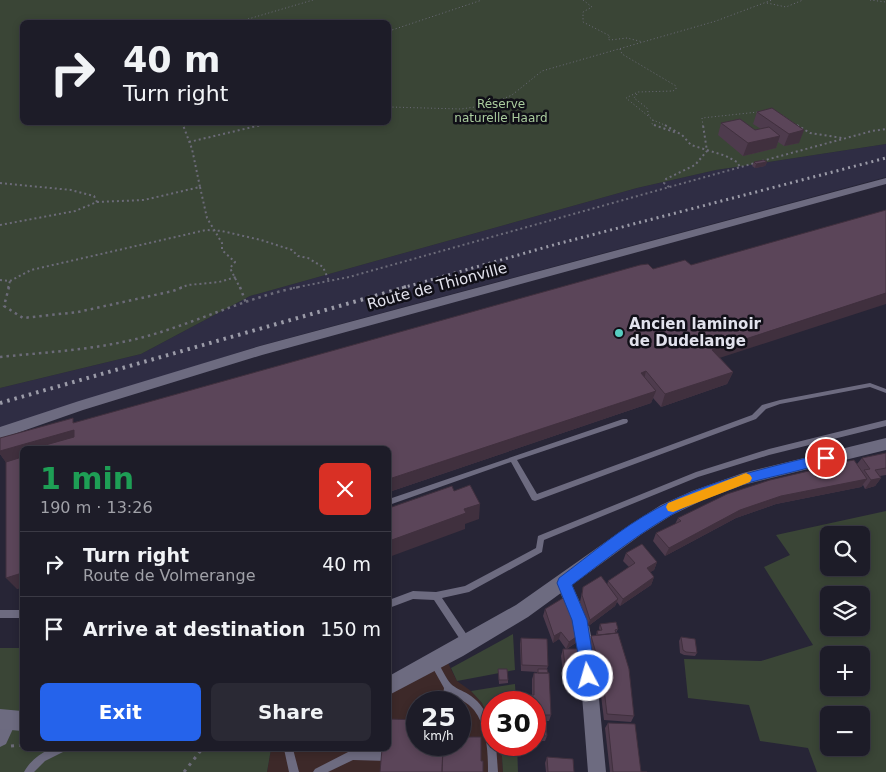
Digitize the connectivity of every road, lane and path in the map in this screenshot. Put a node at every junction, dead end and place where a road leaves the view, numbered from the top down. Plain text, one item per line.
1 (313, 0) edge
2 (482, 0) edge
3 (583, 0) edge
4 (772, 0) edge
5 (803, 0) edge
6 (870, 0) edge
7 (886, 2) edge
8 (766, 3) junction
9 (245, 20) edge
10 (391, 30) edge
11 (643, 42) junction
12 (620, 48) junction
13 (638, 92) junction
14 (391, 106) edge
15 (761, 111) edge
16 (649, 116) junction
17 (782, 116) edge
18 (653, 120) junction
19 (183, 125) edge
20 (258, 125) edge
21 (886, 129) edge
22 (682, 135) junction
23 (843, 139) junction
24 (188, 142) junction
25 (707, 151) junction
26 (740, 167) junction
27 (886, 181) edge
28 (0, 183) edge
29 (200, 187) junction
30 (669, 187) junction
31 (97, 202) junction
32 (0, 225) edge
33 (216, 231) junction
34 (236, 277) junction
35 (0, 280) edge
36 (10, 281) junction
37 (330, 281) junction
38 (246, 303) junction
39 (0, 357) edge
40 (886, 391) edge
41 (625, 421) dead end
42 (886, 423) edge
43 (0, 433) edge
44 (885, 445) edge
45 (513, 459) junction
46 (391, 501) edge
47 (564, 583) junction
48 (436, 596) junction
49 (391, 603) edge
50 (0, 614) edge
51 (20, 614) edge
52 (468, 644) junction
53 (434, 662) junction
54 (391, 685) edge
55 (448, 686) junction
56 (447, 691) edge
57 (10, 720) edge
58 (0, 738) edge
59 (55, 751) edge
60 (200, 751) edge
61 (289, 751) edge
62 (356, 752) edge
63 (397, 756) edge
64 (428, 756) edge
65 (29, 772) edge
66 (184, 772) edge
67 (294, 772) edge
68 (318, 772) edge
69 (432, 772) edge
70 (493, 772) edge
71 (597, 772) edge

1 - 9 path
2 - 10 path
3 - 11 path
4 - 8 path
5 - 8 path
6 - 7 path
8 - 11 path
11 - 12 path
12 - 13 path
12 - 14 path
13 - 16 path
13 - 16 path
15 - 25 path
16 - 18 path
17 - 23 path
18 - 22 path
18 - 22 path
19 - 24 path
20 - 24 path
21 - 23 path
22 - 25 path
23 - 26 path
24 - 29 path
25 - 26 path
25 - 30 path
26 - 30 path
27 - 43 main road, Route de Thionville
28 - 31 path
29 - 31 path
29 - 33 path
30 - 37 path
31 - 32 path
33 - 34 path
33 - 36 path
33 - 37 path
34 - 36 path
34 - 38 path
35 - 36 path
37 - 38 path
38 - 39 path
40 - 45 lane
41 - 45 lane
42 - 48 lane
44 - 47 main road
45 - 46 lane
47 - 52 main road
47 - 71 street
48 - 49 lane
48 - 52 lane
50 - 51 lane
52 - 53 main road
53 - 54 main road
53 - 55 lane
55 - 56 lane
55 - 70 lane
57 - 58 street
59 - 65 lane
60 - 66 path
61 - 67 lane
62 - 63 lane
62 - 68 lane
64 - 69 lane

